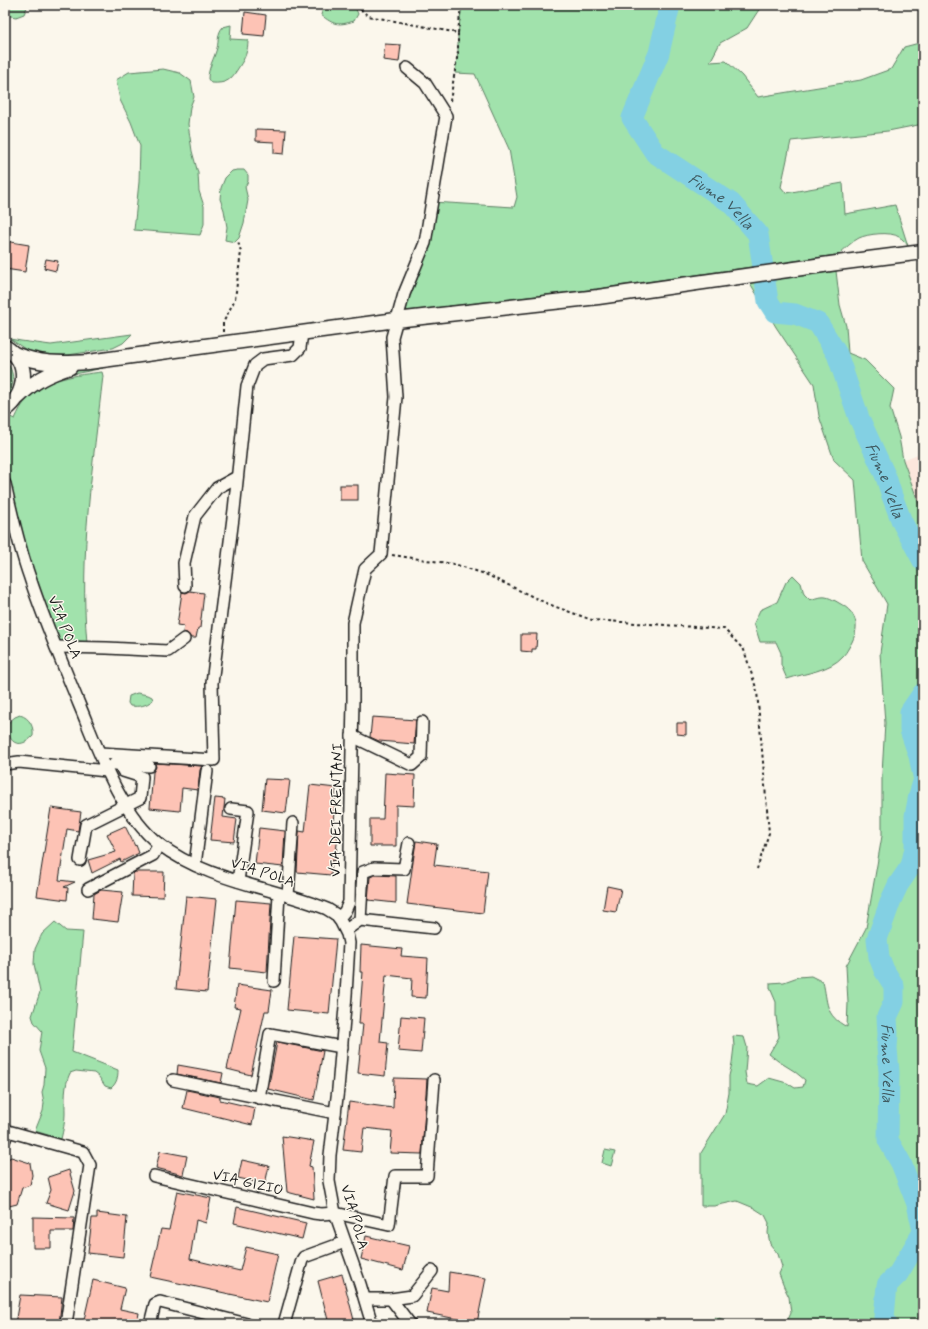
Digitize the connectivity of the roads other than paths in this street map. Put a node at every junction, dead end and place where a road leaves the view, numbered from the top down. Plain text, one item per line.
1 (407, 68) dead end
2 (923, 252) edge
3 (396, 320) junction
4 (302, 332) junction
5 (9, 351) edge
6 (88, 362) junction
7 (12, 404) edge
8 (5, 420) edge
9 (237, 477) junction
10 (5, 484) edge
11 (185, 586) dead end
12 (184, 639) dead end
13 (56, 647) junction
14 (422, 722) dead end
15 (352, 736) junction
16 (104, 762) junction
17 (5, 764) edge
18 (121, 765) junction
19 (149, 766) dead end
20 (207, 771) dead end
21 (126, 805) junction
22 (231, 809) dead end
23 (293, 823) dead end
24 (408, 843) dead end
25 (160, 844) junction
26 (80, 860) dead end
27 (195, 865) junction
28 (238, 880) junction
29 (88, 889) dead end
30 (283, 895) junction
31 (339, 918) junction
32 (360, 920) junction
33 (434, 928) dead end
34 (346, 930) junction
35 (274, 981) dead end
36 (342, 1047) junction
37 (173, 1080) dead end
38 (434, 1080) dead end
39 (259, 1098) junction
40 (335, 1113) junction
41 (5, 1139) edge
42 (154, 1176) dead end
43 (335, 1213) junction
44 (344, 1242) junction
45 (432, 1271) dead end
46 (391, 1299) junction
47 (365, 1300) junction
48 (66, 1324) edge
49 (150, 1324) edge
50 (247, 1324) edge
51 (284, 1324) edge
52 (372, 1324) edge
53 (410, 1324) edge

1 - 3 street
2 - 3 main road
3 - 4 main road
3 - 15 street, VIA DEI FRENTANI
4 - 6 main road
4 - 9 street
5 - 6 main road
5 - 7 main road
6 - 7 main road
7 - 8 street
9 - 11 street
9 - 16 street
10 - 13 street, VIA POLA
12 - 13 street
13 - 16 street, VIA POLA
14 - 15 street
15 - 31 street, VIA DEI FRENTANI
16 - 17 street
16 - 18 street
16 - 21 street, VIA POLA
18 - 19 street
18 - 21 street
20 - 27 street
21 - 25 street, VIA POLA
21 - 26 street
22 - 28 street
23 - 30 street
24 - 32 street
25 - 27 street, VIA POLA
25 - 29 street
27 - 28 street, VIA POLA
28 - 30 street, VIA POLA
30 - 31 street, VIA POLA
30 - 35 street
31 - 34 street, VIA POLA
32 - 33 street
32 - 34 street
34 - 36 street, VIA POLA
36 - 39 street
36 - 40 street, VIA POLA
37 - 39 street
38 - 43 street, VIA GIZIO
39 - 40 street
40 - 43 street, VIA POLA
41 - 48 street
42 - 43 street, VIA GIZIO
43 - 44 street, VIA POLA
44 - 47 street, VIA POLA
44 - 51 street
45 - 46 street
46 - 47 street
46 - 53 street
47 - 52 street, VIA POLA
49 - 50 street

